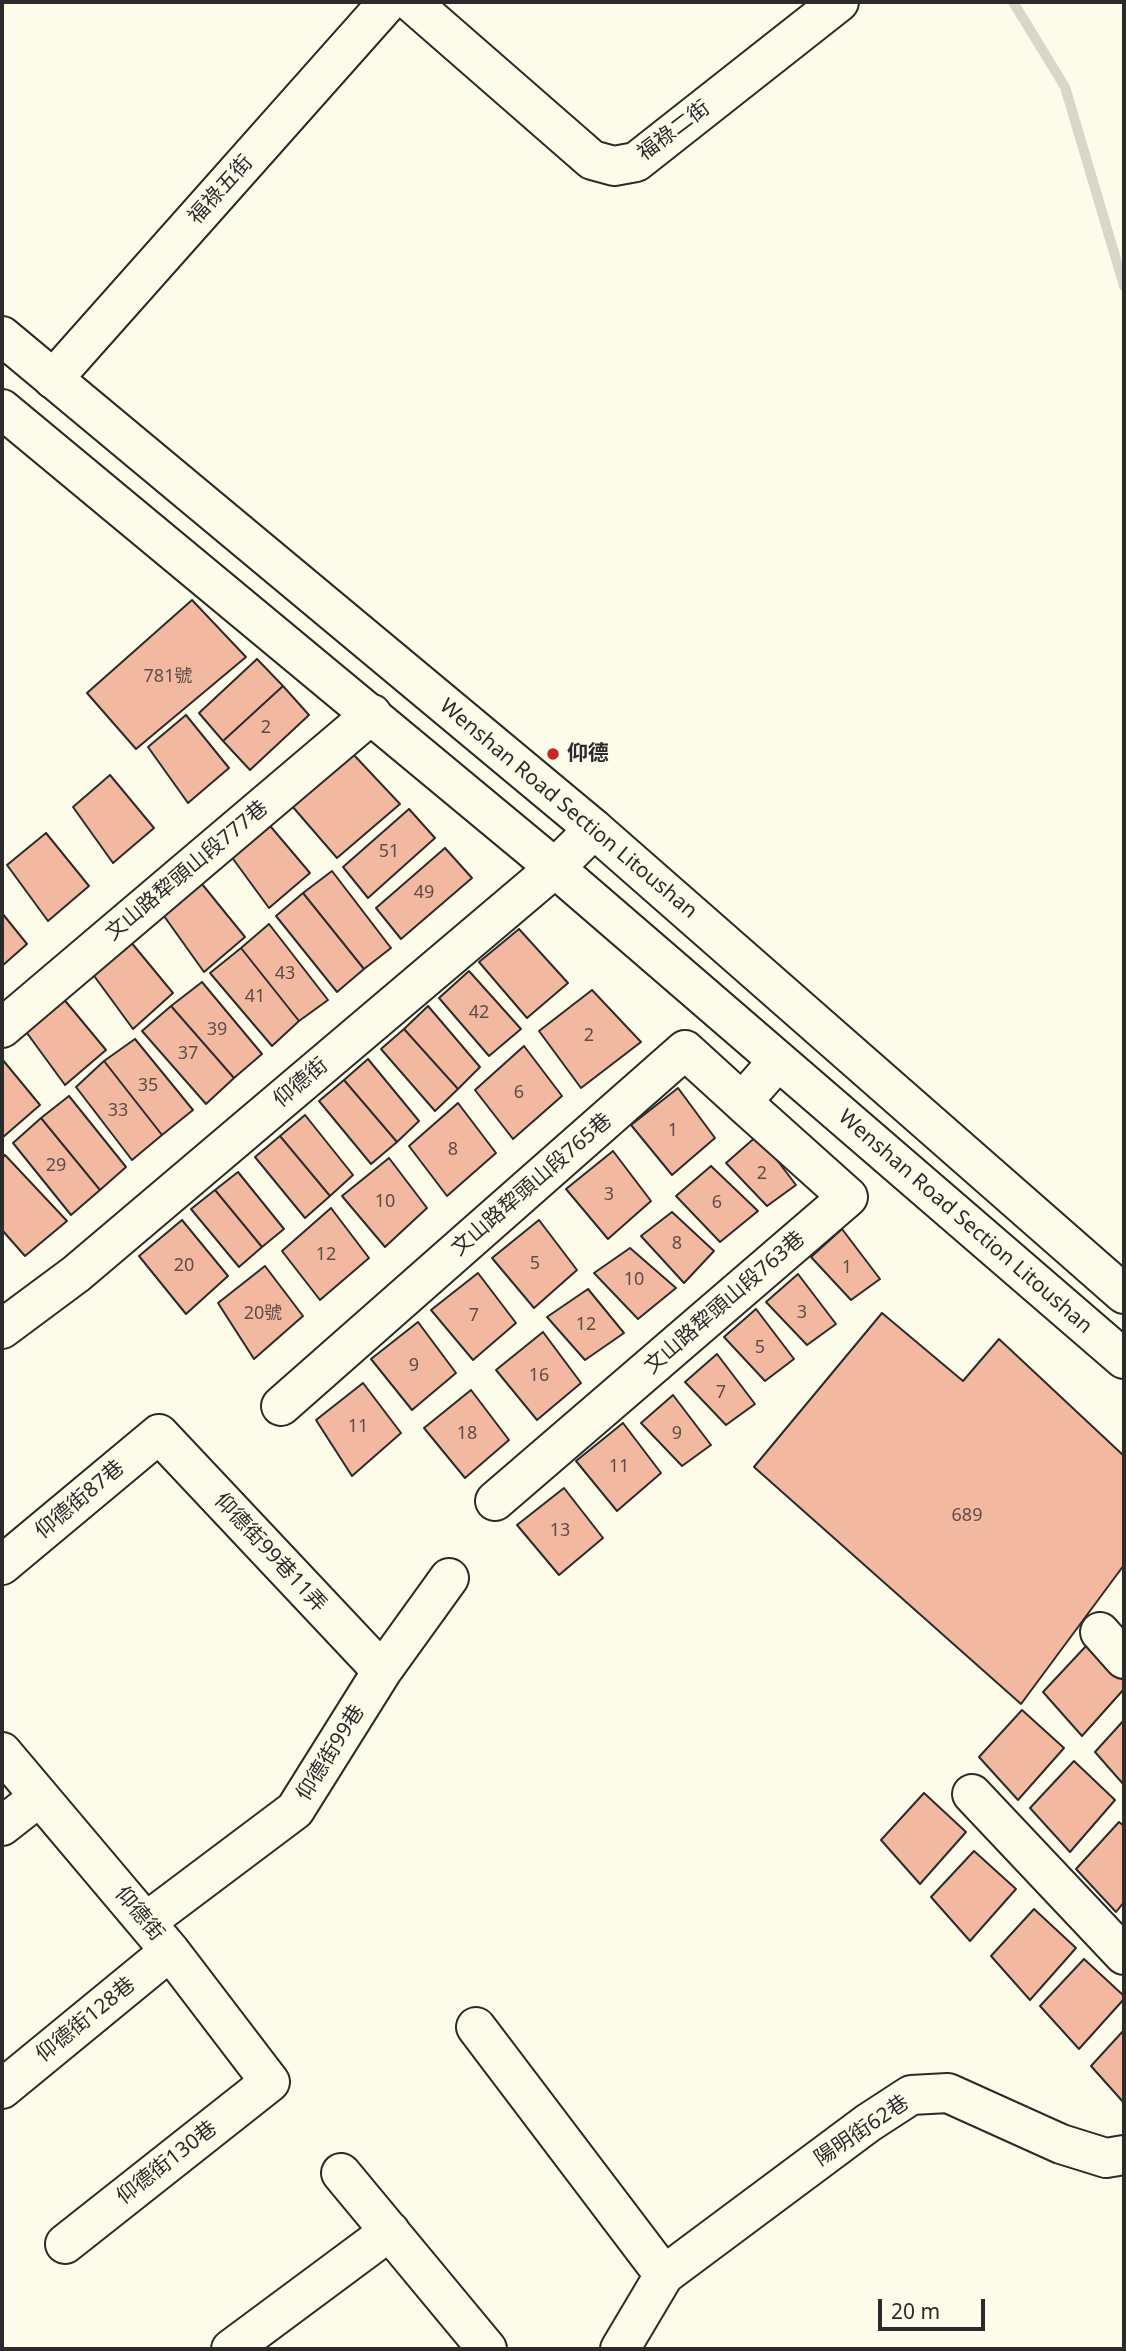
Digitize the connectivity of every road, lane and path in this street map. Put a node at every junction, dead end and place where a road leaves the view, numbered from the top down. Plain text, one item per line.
1 (839, 2) edge
2 (408, 3) edge
3 (2, 336) edge
4 (54, 379) junction
5 (2, 409) edge
6 (372, 714) junction
7 (594, 829) junction
8 (555, 868) junction
9 (2, 1027) edge
10 (778, 1061) junction
11 (742, 1102) junction
12 (1124, 1294) edge
13 (2, 1329) edge
14 (1124, 1359) edge
15 (281, 1406) dead end
16 (159, 1434) joint
17 (495, 1501) dead end
18 (2, 1565) edge
19 (449, 1578) dead end
20 (382, 1671) junction
21 (2, 1752) edge
22 (972, 1794) dead end
23 (38, 1797) junction
24 (2, 1826) edge
25 (146, 1922) junction
26 (170, 1951) junction
27 (1124, 1955) edge
28 (475, 2027) dead end
29 (270, 2082) joint
30 (2, 2089) edge
31 (1124, 2155) edge
32 (341, 2173) dead end
33 (390, 2231) junction
34 (65, 2244) dead end
35 (664, 2275) junction
36 (231, 2349) edge
37 (487, 2349) edge
38 (620, 2349) edge

1 - 2 main road, 福祿二街
2 - 4 main road, 福祿五街
3 - 4 main road, Wenshan Road Section Litoushan
4 - 7 main road, Wenshan Road Section Litoushan
5 - 6 main road, Wenshan Road Section Litoushan
6 - 8 main road, Wenshan Road Section Litoushan
6 - 9 main road, 文山路犂頭山段777巷
7 - 8 main road, 仰德街
7 - 12 main road, Wenshan Road Section Litoushan
8 - 10 main road, Wenshan Road Section Litoushan
8 - 13 main road, 仰德街
10 - 11 main road
10 - 14 main road, Wenshan Road Section Litoushan
11 - 15 main road, 文山路犂頭山段765巷
11 - 17 main road, 文山路犂頭山段763巷
16 - 18 main road, 仰德街87巷
16 - 20 main road, 仰德街99巷11弄
19 - 20 main road, 仰德街99巷
20 - 25 main road, 仰德街99巷
21 - 23 main road, 仰德街
22 - 27 main road
23 - 24 main road
23 - 25 main road, 仰德街
25 - 26 main road, 仰德街
26 - 29 main road, 仰德街
26 - 30 main road, 仰德街128巷
28 - 35 main road
29 - 34 main road, 仰德街130巷
31 - 35 main road, 陽明街62巷
32 - 33 main road
33 - 36 main road
33 - 37 main road
35 - 38 main road

